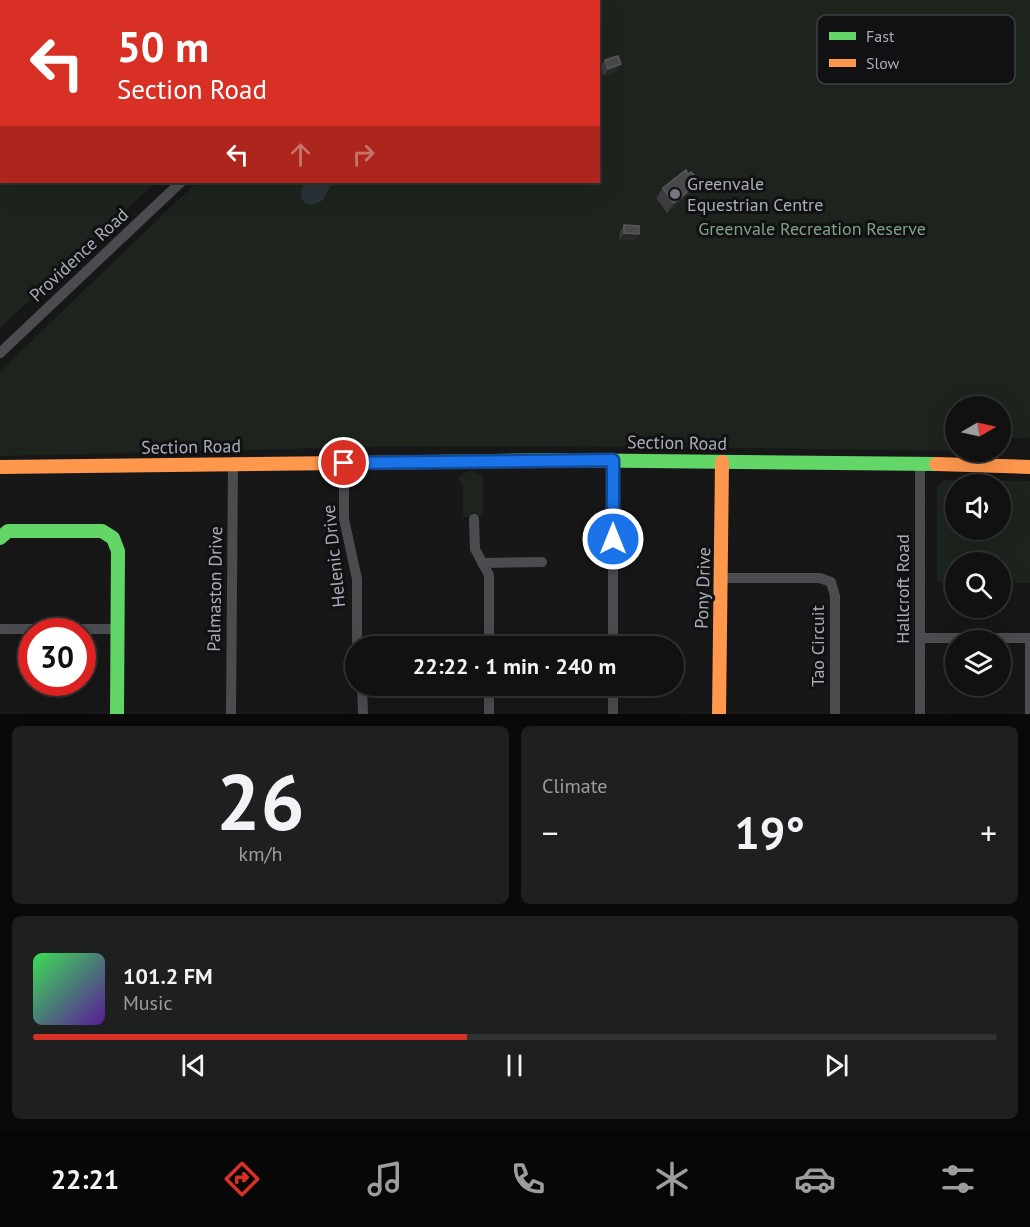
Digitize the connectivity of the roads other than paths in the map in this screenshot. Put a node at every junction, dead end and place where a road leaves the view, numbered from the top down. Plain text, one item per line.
1 (180, 183) edge
2 (0, 353) edge
3 (613, 460) junction
4 (722, 462) junction
5 (344, 463) junction
6 (233, 464) junction
7 (920, 464) junction
8 (0, 467) edge
9 (1030, 467) edge
10 (474, 519) dead end
11 (0, 538) edge
12 (482, 562) junction
13 (542, 562) dead end
14 (721, 578) junction
15 (0, 629) edge
16 (117, 629) junction
17 (357, 636) edge
18 (489, 636) edge
19 (613, 636) edge
20 (920, 638) junction
21 (1030, 638) edge
22 (362, 696) edge
23 (489, 696) edge
24 (613, 696) edge
25 (117, 714) edge
26 (231, 714) edge
27 (363, 714) edge
28 (489, 714) edge
29 (613, 714) edge
30 (718, 714) edge
31 (835, 714) edge
32 (920, 714) edge
33 (1030, 714) edge

1 - 2 street, Providence Road
3 - 4 street, Section Road
3 - 5 street, Section Road
3 - 19 street
4 - 7 street, Section Road
4 - 14 street, Pony Drive
5 - 6 street, Section Road
5 - 17 street, Helenic Drive
6 - 8 street, Section Road
6 - 26 street, Palmaston Drive
7 - 9 street, Section Road
7 - 20 street, Hallcroft Road
10 - 12 street
11 - 16 street
12 - 13 street
12 - 18 street
14 - 30 street, Pony Drive
14 - 31 street, Tao Circuit
15 - 16 street
16 - 25 street
20 - 21 street
20 - 32 street, Hallcroft Road
21 - 33 street
22 - 27 street
23 - 28 street
24 - 29 street

